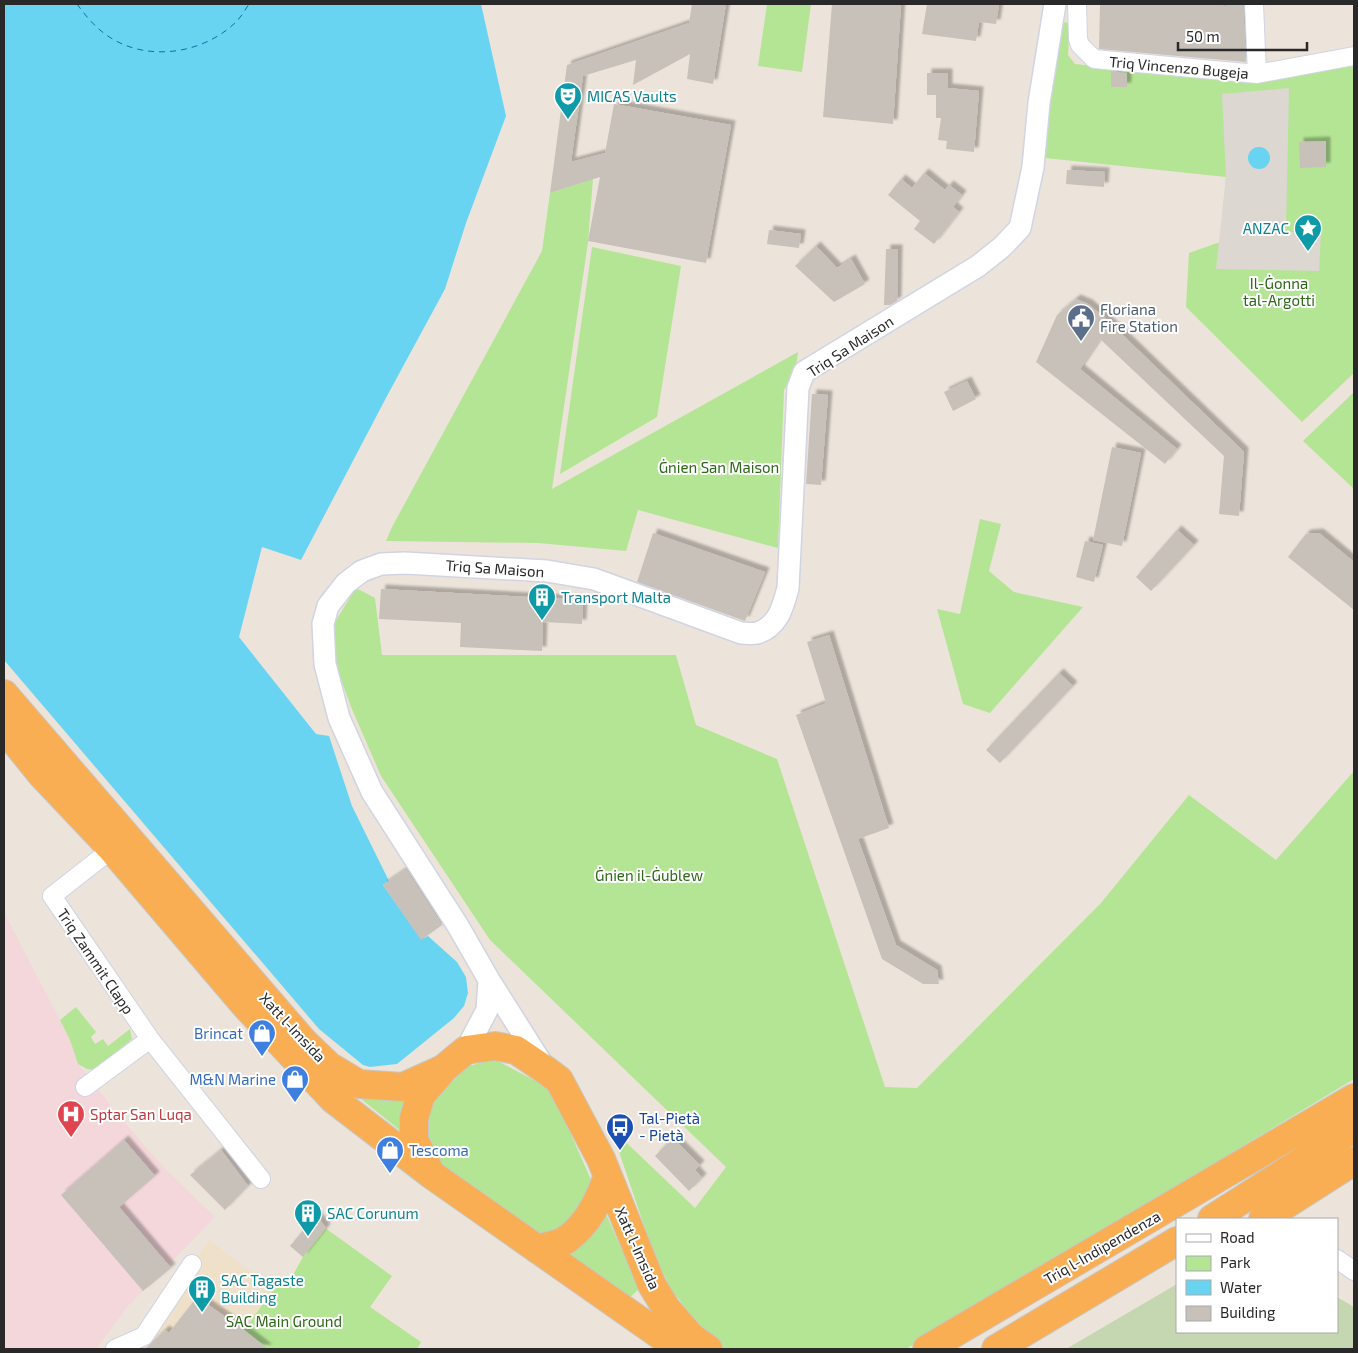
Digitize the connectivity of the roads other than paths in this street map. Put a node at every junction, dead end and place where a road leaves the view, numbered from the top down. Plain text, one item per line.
1 (1055, 4) edge
2 (1077, 4) edge
3 (1254, 4) edge
4 (1354, 56) edge
5 (1257, 74) junction
6 (4, 694) edge
7 (4, 728) edge
8 (112, 849) junction
9 (489, 980) junction
10 (150, 1039) junction
11 (466, 1050) junction
12 (443, 1069) junction
13 (547, 1071) junction
14 (85, 1087) dead end
15 (1354, 1098) edge
16 (1354, 1128) edge
17 (1354, 1161) edge
18 (432, 1175) junction
19 (608, 1178) junction
20 (261, 1179) dead end
21 (1214, 1218) edge
22 (1265, 1218) edge
23 (1176, 1242) edge
24 (537, 1249) junction
25 (1338, 1260) edge
26 (192, 1264) dead end
27 (1354, 1271) edge
28 (114, 1349) edge
29 (680, 1349) edge
30 (708, 1349) edge
31 (927, 1349) edge
32 (996, 1349) edge

1 - 9 street, Triq Sa Maison
2 - 5 street, Triq Vincenzo Bugeja
3 - 5 street
4 - 5 street, Triq Vincenzo Bugeja
6 - 12 highway, Xatt l-Imsida
7 - 8 highway, Xatt l-Imsida
8 - 10 street, Triq Zammit Clapp
8 - 18 highway, Xatt l-Imsida
9 - 11 street
9 - 13 street, Triq Sa Maison
10 - 14 street
10 - 20 street, Triq Zammit Clapp
11 - 12 highway, Xatt l-Imsida
11 - 13 highway, Xatt l-Imsida
12 - 18 highway
13 - 19 highway, Xatt l-Imsida
15 - 31 highway, Triq l-Indipendenza
16 - 21 highway
17 - 22 highway
18 - 24 highway, Xatt l-Imsida
19 - 24 highway
19 - 30 highway, Xatt l-Imsida
23 - 32 highway
24 - 29 highway, Xatt l-Imsida
25 - 27 street
26 - 28 street

